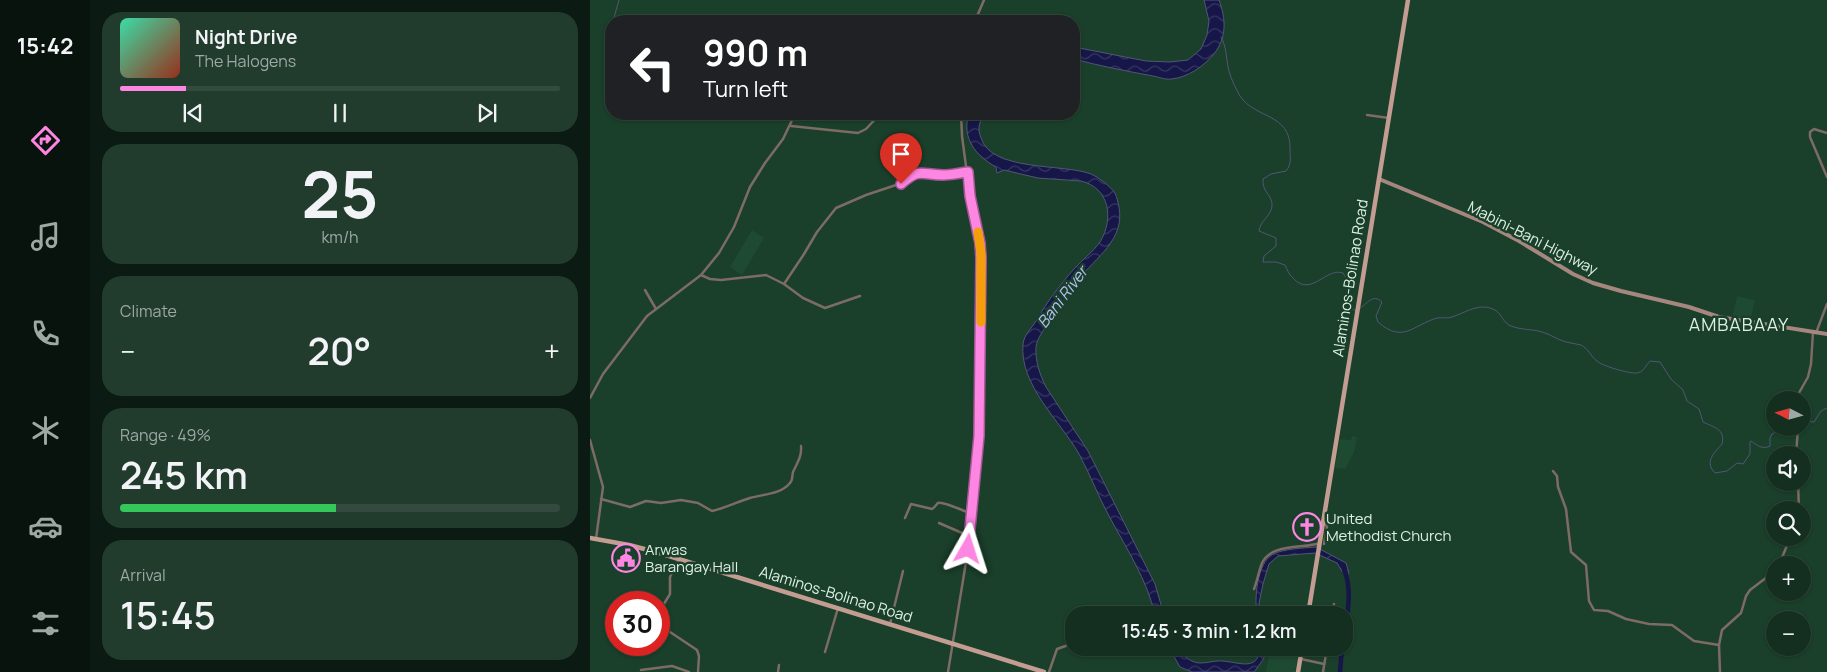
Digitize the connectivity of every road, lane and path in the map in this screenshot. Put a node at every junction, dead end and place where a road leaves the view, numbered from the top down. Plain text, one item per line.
1 (984, 0) edge
2 (1408, 0) edge
3 (978, 15) edge
4 (1367, 115) dead end
5 (1389, 118) junction
6 (793, 120) edge
7 (874, 120) edge
8 (961, 120) edge
9 (791, 126) junction
10 (1827, 133) edge
11 (968, 172) junction
12 (1827, 177) edge
13 (1379, 179) junction
14 (701, 275) junction
15 (784, 284) junction
16 (645, 290) dead end
17 (860, 296) dead end
18 (1827, 304) edge
19 (656, 309) junction
20 (1814, 332) junction
21 (1827, 334) edge
22 (1800, 391) edge
23 (590, 398) edge
24 (590, 440) edge
25 (801, 446) dead end
26 (1553, 472) dead end
27 (601, 499) junction
28 (972, 514) junction
29 (905, 518) dead end
30 (939, 523) dead end
31 (969, 536) junction
32 (590, 538) edge
33 (596, 539) junction
34 (1322, 544) junction
35 (679, 559) junction
36 (903, 571) dead end
37 (1766, 578) edge
38 (1254, 589) dead end
39 (1310, 606) edge
40 (838, 608) junction
41 (890, 624) junction
42 (952, 644) junction
43 (1720, 645) junction
44 (1065, 646) edge
45 (825, 652) dead end
46 (1301, 656) edge
47 (1326, 656) edge
48 (1300, 659) junction
49 (1324, 664) junction
50 (779, 666) dead end
51 (641, 670) dead end
52 (689, 672) edge
53 (698, 672) edge
54 (778, 672) edge
55 (948, 672) edge
56 (1044, 672) edge
57 (1049, 672) edge
58 (1298, 672) edge
59 (1323, 672) edge
60 (1720, 672) edge

1 - 3 street
2 - 5 main road, Alaminos-Bolinao Road
4 - 5 street
5 - 13 main road, Alaminos-Bolinao Road
6 - 9 street
7 - 9 street
8 - 11 street
9 - 14 street
10 - 12 street
11 - 15 street
11 - 28 street
13 - 20 main road, Mabini-Bani Highway
13 - 34 main road, Alaminos-Bolinao Road
14 - 15 street
14 - 19 street
15 - 17 street
16 - 19 street
18 - 20 street
19 - 23 street
20 - 21 main road, Mabini-Bani Highway
20 - 22 street
24 - 27 street
25 - 27 street
26 - 43 street
27 - 33 street
28 - 29 street
28 - 31 street
30 - 31 street
31 - 42 street
32 - 33 main road, Alaminos-Bolinao Road
33 - 35 main road, Alaminos-Bolinao Road
34 - 38 street
34 - 39 main road, Alaminos-Bolinao Road
35 - 40 main road, Alaminos-Bolinao Road
35 - 53 street
36 - 41 street
37 - 43 street
40 - 41 main road, Alaminos-Bolinao Road
40 - 45 street
41 - 42 main road, Alaminos-Bolinao Road
42 - 55 street
42 - 56 main road, Alaminos-Bolinao Road
43 - 60 street
44 - 57 street
46 - 48 main road
47 - 49 street
48 - 49 street
48 - 58 main road
49 - 59 street
50 - 54 street
51 - 52 street

